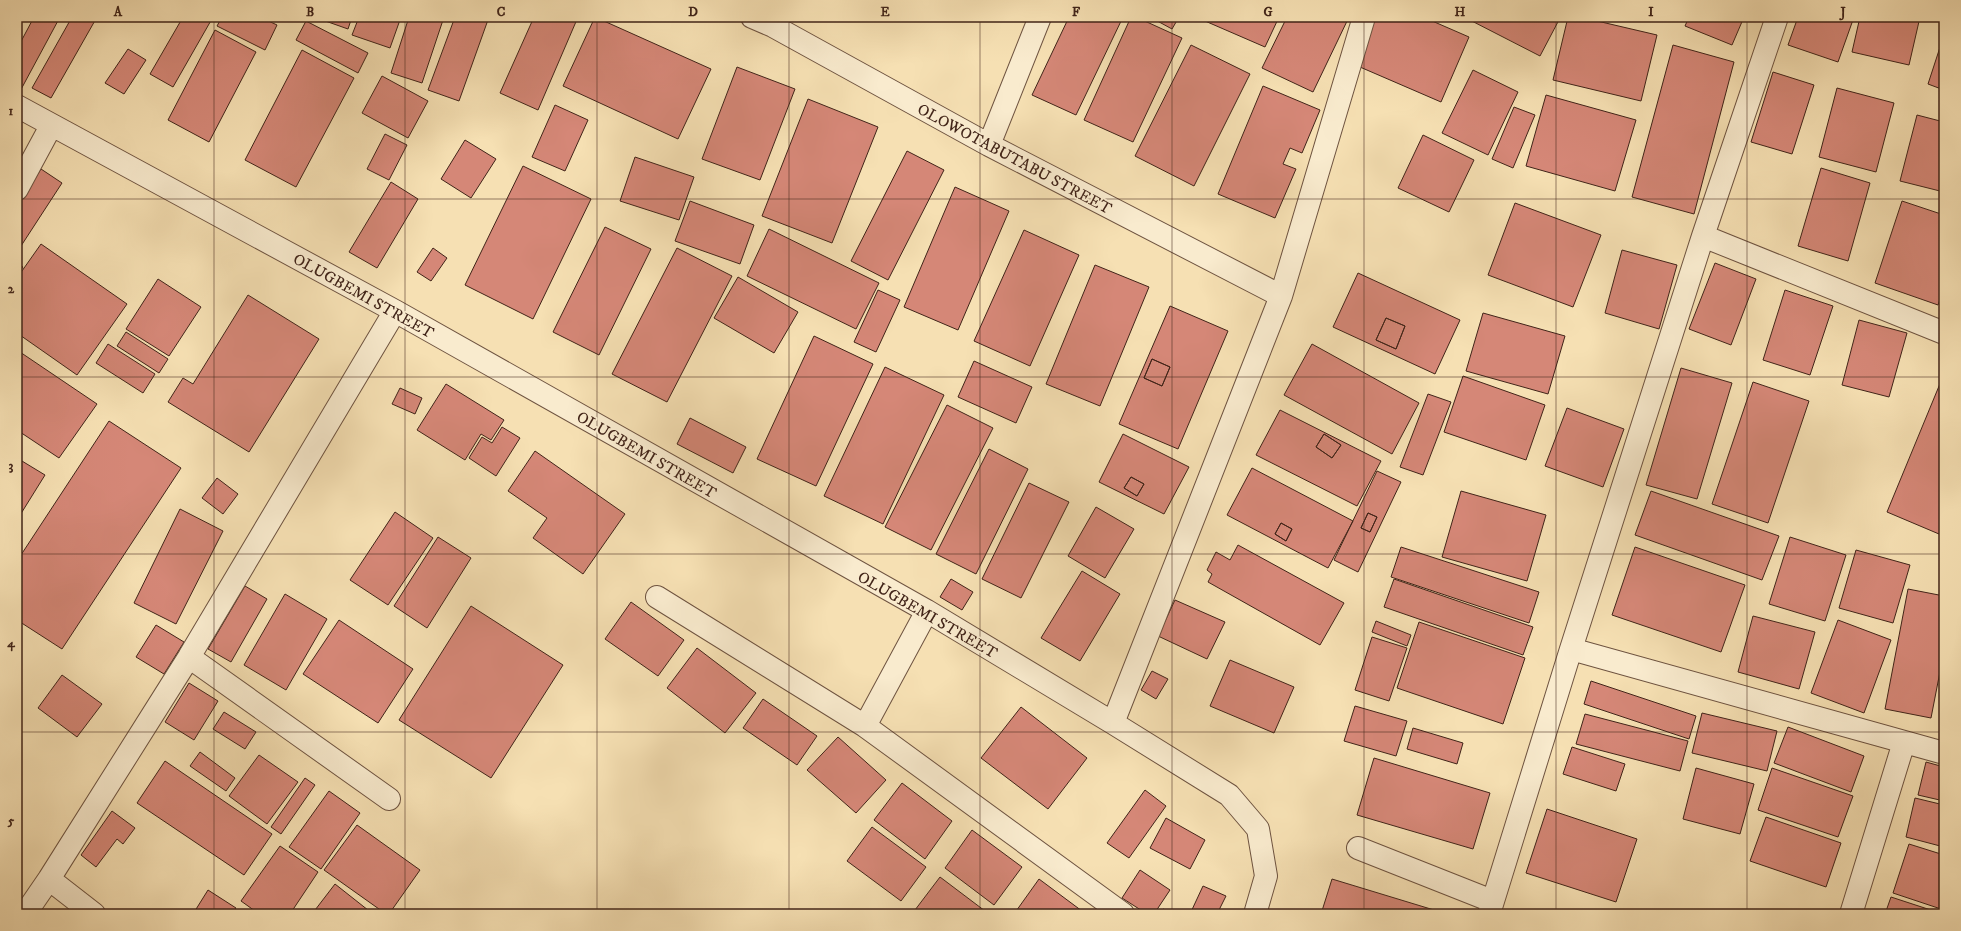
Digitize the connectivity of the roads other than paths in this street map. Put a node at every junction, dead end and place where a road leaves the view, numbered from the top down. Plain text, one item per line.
1 (752, 17) edge
2 (1040, 17) edge
3 (1364, 17) edge
4 (1777, 17) edge
5 (17, 106) edge
6 (51, 126) junction
7 (988, 145) junction
8 (17, 189) edge
9 (1704, 236) junction
10 (1281, 296) junction
11 (395, 311) junction
12 (1944, 333) edge
13 (656, 597) dead end
14 (927, 611) junction
15 (1571, 649) junction
16 (188, 657) junction
17 (1114, 723) junction
18 (865, 726) junction
19 (1904, 742) junction
20 (1944, 753) edge
21 (389, 799) dead end
22 (1358, 848) dead end
23 (49, 879) junction
24 (1490, 908) edge
25 (25, 914) edge
26 (94, 914) edge
27 (1123, 914) edge
28 (1255, 914) edge
29 (1851, 914) edge

1 - 7 street, OLOWOTABUTABU STREET
2 - 7 street
3 - 10 street
4 - 9 street
5 - 6 street, OLUGBEMI STREET
6 - 8 street
6 - 11 street, OLUGBEMI STREET
7 - 10 street, OLOWOTABUTABU STREET
9 - 12 street
9 - 15 street
10 - 17 street
11 - 14 street, OLUGBEMI STREET
11 - 16 street
13 - 18 street
14 - 17 street, OLUGBEMI STREET
14 - 18 street
15 - 19 street
15 - 24 street
16 - 21 street
16 - 23 street
17 - 28 street, OLUGBEMI STREET
18 - 27 street
19 - 20 street
19 - 29 street
22 - 24 street
23 - 25 street
23 - 26 street

